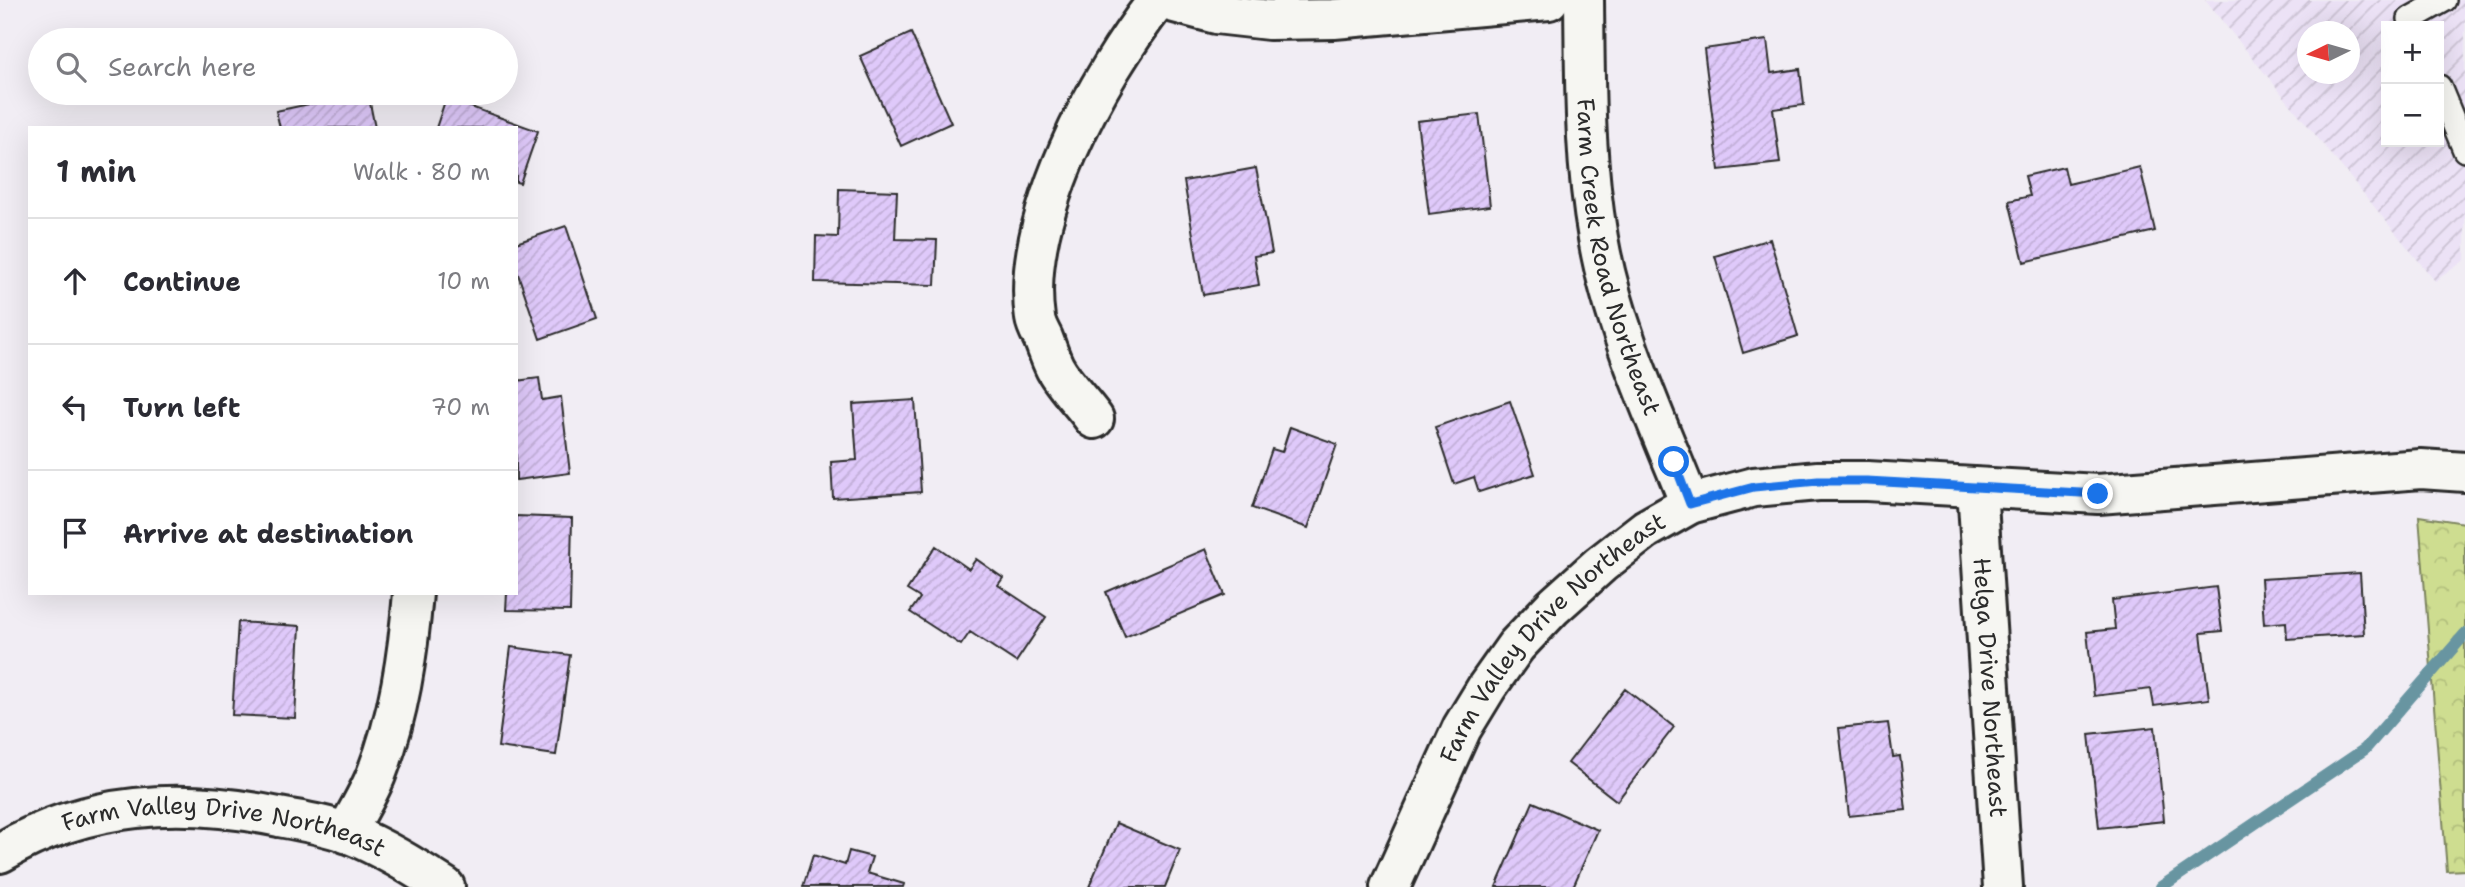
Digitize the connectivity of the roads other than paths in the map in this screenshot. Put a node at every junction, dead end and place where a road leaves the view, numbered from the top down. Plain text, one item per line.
1 (1161, 0) edge
2 (1549, 0) edge
3 (1584, 0) edge
4 (2444, 0) edge
5 (2411, 21) edge
6 (2444, 99) edge
7 (2465, 150) edge
8 (1094, 419) dead end
9 (2465, 472) edge
10 (1978, 488) junction
11 (1690, 504) junction
12 (413, 595) edge
13 (346, 833) junction
14 (0, 853) edge
15 (445, 887) edge
16 (1390, 887) edge
17 (2003, 887) edge

1 - 2 street
1 - 8 street
3 - 11 street, Farm Creek Road Northeast
4 - 5 lane
6 - 7 lane
9 - 10 street, Farm Valley Drive Northeast
10 - 11 street, Farm Valley Drive Northeast
10 - 17 street, Helga Drive Northeast
11 - 16 street, Farm Valley Drive Northeast
12 - 13 street
13 - 14 street, Farm Valley Drive Northeast
13 - 15 street, Farm Valley Drive Northeast

